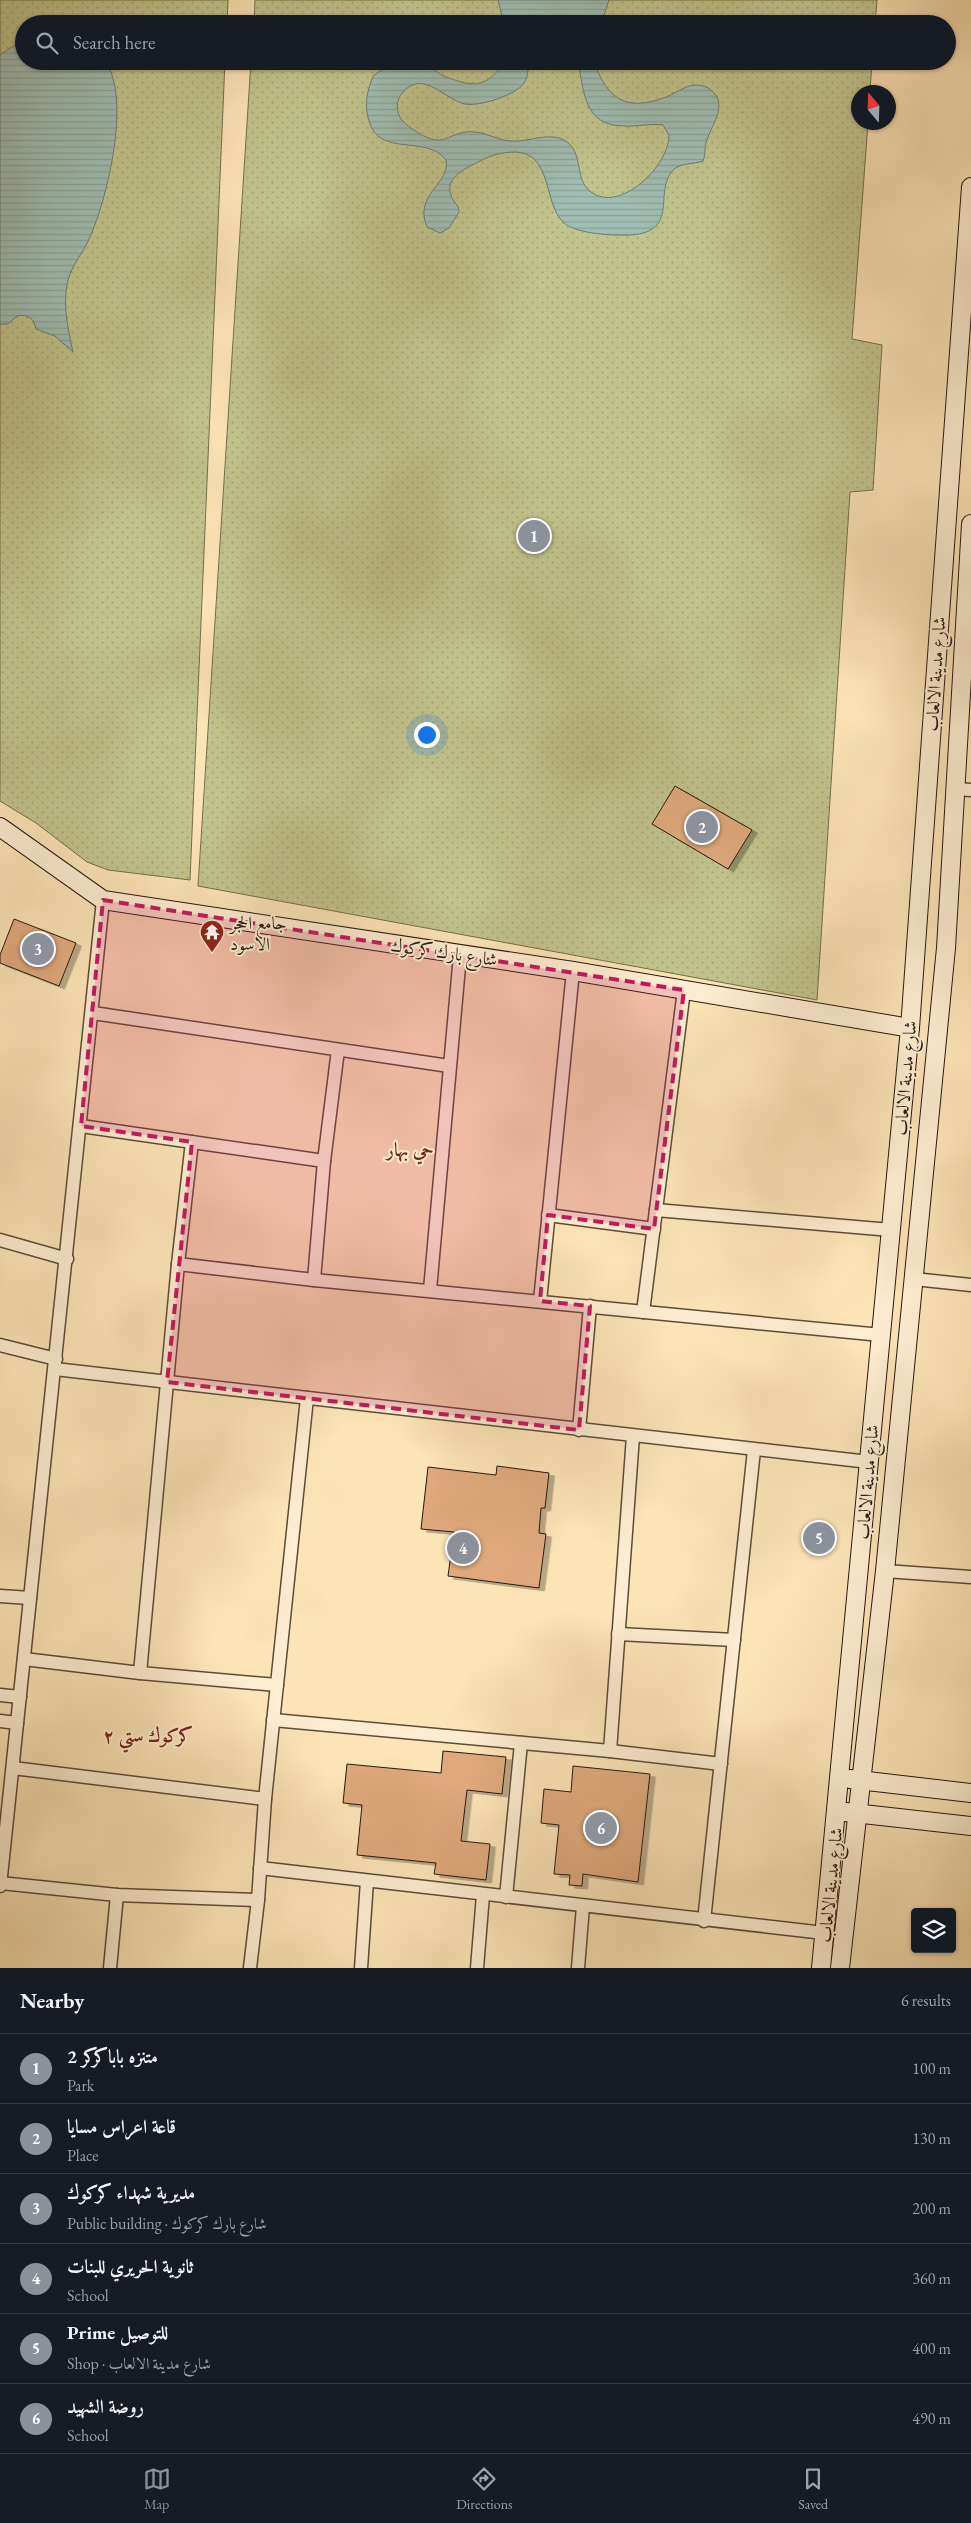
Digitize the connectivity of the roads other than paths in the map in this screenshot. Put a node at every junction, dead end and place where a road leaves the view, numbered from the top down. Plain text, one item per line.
1 (971, 187) edge
2 (971, 524) edge
3 (935, 667) junction
4 (963, 667) junction
5 (964, 789) edge
6 (0, 827) edge
7 (0, 843) edge
8 (31, 849) junction
9 (103, 900) junction
10 (460, 955) junction
11 (573, 971) junction
12 (684, 990) junction
13 (93, 1014) junction
14 (910, 1028) junction
15 (338, 1050) junction
16 (448, 1066) junction
17 (81, 1126) junction
18 (900, 1139) junction
19 (928, 1141) junction
20 (192, 1142) junction
21 (324, 1162) junction
22 (656, 1210) junction
23 (548, 1214) junction
24 (654, 1229) junction
25 (891, 1230) junction
26 (0, 1240) edge
27 (66, 1259) junction
28 (178, 1264) junction
29 (914, 1279) junction
30 (314, 1280) junction
31 (971, 1285) edge
32 (430, 1290) junction
33 (540, 1301) junction
34 (590, 1306) junction
35 (643, 1312) junction
36 (881, 1335) junction
37 (0, 1346) edge
38 (55, 1364) junction
39 (168, 1382) junction
40 (307, 1398) junction
41 (579, 1430) junction
42 (633, 1436) junction
43 (754, 1450) junction
44 (869, 1462) junction
45 (885, 1571) junction
46 (971, 1577) edge
47 (0, 1596) edge
48 (30, 1598) junction
49 (618, 1634) junction
50 (734, 1640) junction
51 (24, 1660) junction
52 (140, 1673) junction
53 (277, 1685) junction
54 (0, 1695) edge
55 (20, 1697) junction
56 (273, 1720) junction
57 (0, 1721) edge
58 (17, 1723) junction
59 (521, 1743) junction
60 (610, 1751) junction
61 (721, 1764) junction
62 (13, 1768) junction
63 (841, 1778) junction
64 (861, 1780) junction
65 (971, 1793) edge
66 (265, 1799) junction
67 (837, 1811) junction
68 (856, 1812) junction
69 (3, 1825) edge
70 (971, 1826) edge
71 (260, 1868) junction
72 (367, 1881) junction
73 (0, 1884) edge
74 (483, 1894) junction
75 (117, 1895) junction
76 (506, 1897) junction
77 (258, 1900) junction
78 (583, 1906) junction
79 (704, 1921) junction
80 (824, 1933) junction
81 (110, 1968) edge
82 (250, 1968) edge
83 (361, 1968) edge
84 (477, 1968) edge
85 (578, 1968) edge
86 (821, 1968) edge
87 (840, 1968) edge

1 - 3 main road, شارع مدينة الالعاب
2 - 4 main road, شارع مدينة الالعاب
3 - 4 main road
3 - 14 main road, شارع مدينة الالعاب
4 - 5 main road, شارع مدينة الالعاب
5 - 19 main road, شارع مدينة الالعاب
6 - 8 main road, شارع بارك كركوك
7 - 8 main road
8 - 9 main road, شارع بارك كركوك
9 - 10 main road, شارع بارك كركوك
9 - 13 street
10 - 11 main road, شارع بارك كركوك
10 - 16 street
11 - 12 main road, شارع بارك كركوك
11 - 23 street
12 - 14 main road, شارع بارك كركوك
12 - 22 street
13 - 15 street
13 - 17 street
14 - 18 main road, شارع مدينة الالعاب
15 - 16 street
15 - 21 street
16 - 32 street
17 - 20 street
17 - 27 street
18 - 19 main road
18 - 25 main road, شارع مدينة الالعاب
19 - 29 main road, شارع مدينة الالعاب
20 - 21 street
20 - 28 street
21 - 30 street
22 - 24 street
22 - 25 street
23 - 24 street
23 - 33 street
24 - 35 street
25 - 36 main road, شارع مدينة الالعاب
26 - 27 street
27 - 38 street
28 - 30 street
28 - 39 street
29 - 31 street
29 - 45 main road, شارع مدينة الالعاب
30 - 32 street
32 - 33 street
33 - 34 street
34 - 35 street
34 - 41 street
35 - 36 street
36 - 44 main road, شارع مدينة الالعاب
37 - 38 street
38 - 39 street
38 - 48 street
39 - 40 street
39 - 52 street
40 - 41 street
40 - 53 street
41 - 42 street
42 - 43 street
42 - 49 street
43 - 44 street
43 - 50 street
44 - 63 main road, شارع مدينة الالعاب
45 - 46 street
45 - 64 main road, شارع مدينة الالعاب
47 - 48 street
48 - 51 street
49 - 50 street
49 - 60 street
50 - 61 street
51 - 52 street
51 - 55 street
52 - 53 street
53 - 56 street
54 - 55 street
55 - 58 street
56 - 59 street
56 - 66 street
57 - 58 street
58 - 62 street
59 - 60 street
59 - 76 street
60 - 61 street
61 - 79 street
62 - 66 street
62 - 69 street
63 - 64 main road
63 - 67 main road, شارع مدينة الالعاب
64 - 65 main road
64 - 68 main road, شارع مدينة الالعاب
66 - 71 street
67 - 68 main road
67 - 80 main road, شارع مدينة الالعاب
68 - 70 main road
68 - 87 main road, شارع مدينة الالعاب
69 - 73 street
71 - 72 street
71 - 77 street
72 - 74 street
72 - 83 street
73 - 75 street
74 - 76 street
74 - 84 street
75 - 77 street
75 - 81 street
76 - 78 street
77 - 82 street
78 - 79 street
78 - 85 street
79 - 80 street
80 - 86 main road, شارع مدينة الالعاب

